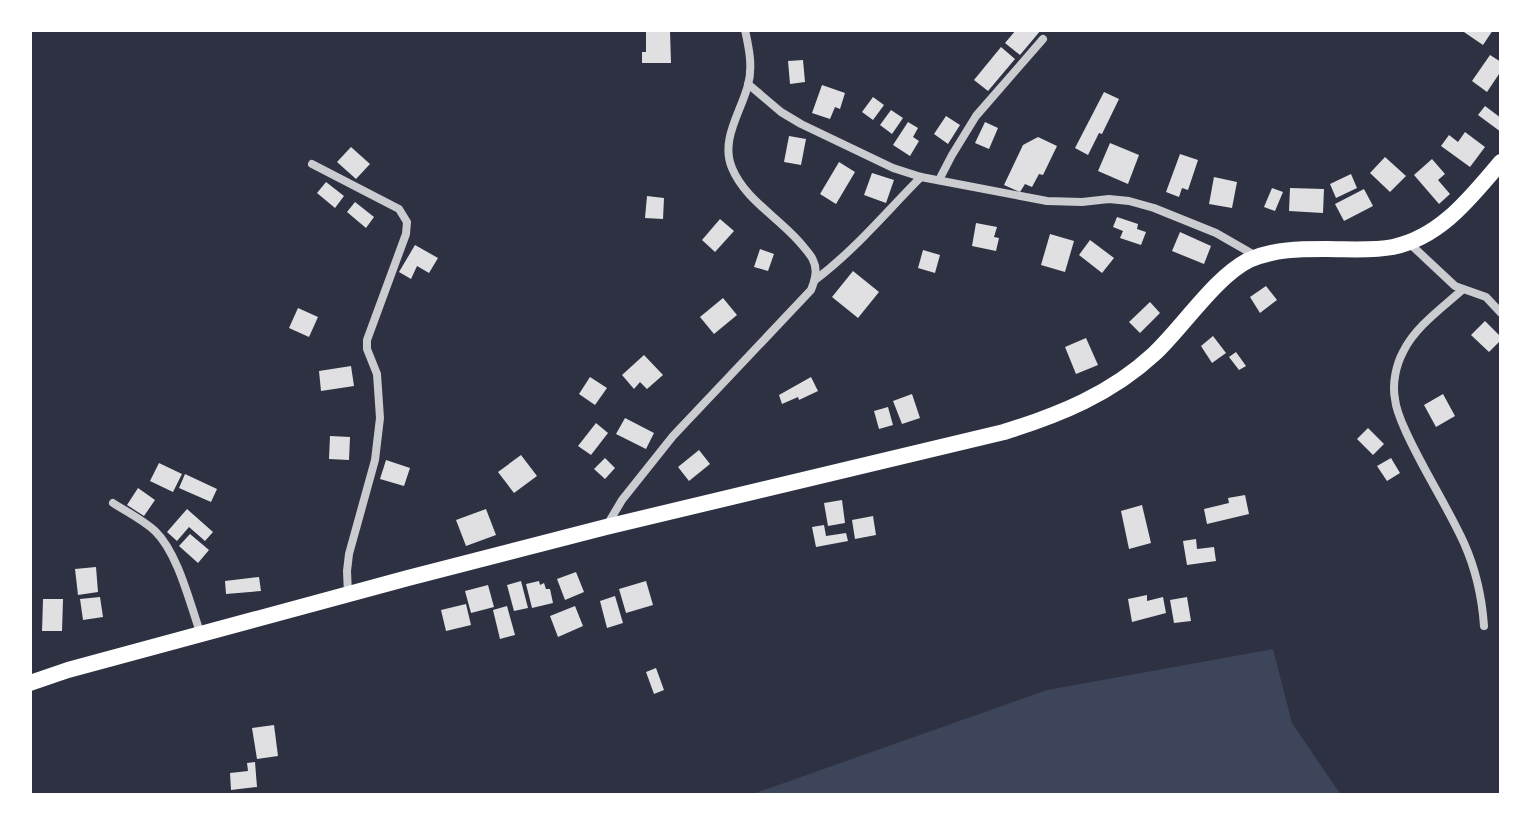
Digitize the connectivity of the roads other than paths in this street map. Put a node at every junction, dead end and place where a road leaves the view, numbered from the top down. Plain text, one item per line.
1 (745, 30) edge
2 (1043, 39) dead end
3 (748, 84) junction
4 (1501, 162) edge
5 (312, 164) dead end
6 (921, 177) junction
7 (939, 180) junction
8 (1408, 242) junction
9 (1258, 257) junction
10 (815, 280) junction
11 (1462, 290) junction
12 (1501, 313) edge
13 (113, 503) dead end
14 (606, 527) junction
15 (348, 595) junction
16 (1484, 626) dead end
17 (201, 635) junction
18 (30, 683) edge

1 - 3 street
2 - 7 street
3 - 6 street
3 - 10 street
4 - 8 main road
5 - 15 street
6 - 7 street
6 - 10 street
7 - 9 street
8 - 9 main road
8 - 11 street
9 - 14 main road
10 - 14 street
11 - 12 street
11 - 16 street
13 - 17 street
14 - 15 main road
15 - 17 main road
17 - 18 main road

